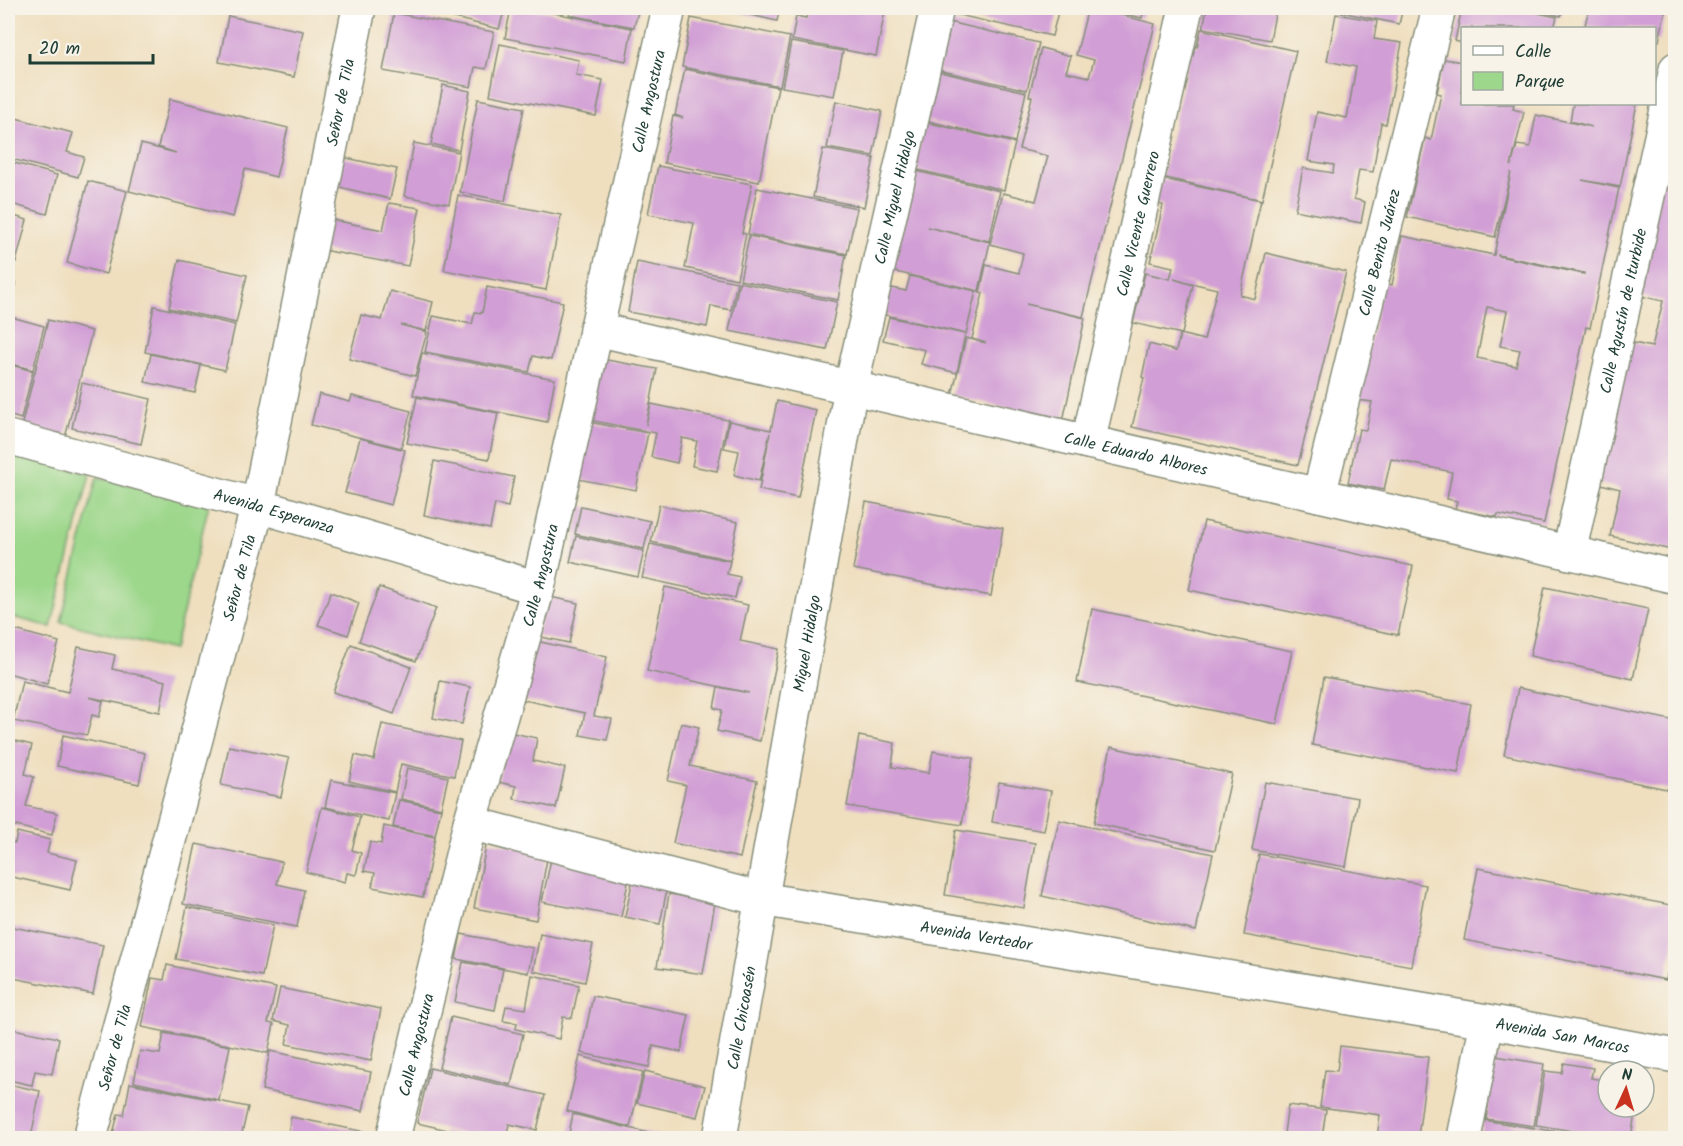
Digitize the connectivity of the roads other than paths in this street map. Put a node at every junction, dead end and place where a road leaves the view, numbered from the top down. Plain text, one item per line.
1 (359, 8) edge
2 (669, 8) edge
3 (937, 8) edge
4 (1186, 8) edge
5 (1439, 8) edge
6 (1676, 69) edge
7 (596, 329) junction
8 (851, 387) junction
9 (8, 437) edge
10 (1088, 442) junction
11 (1319, 495) junction
12 (258, 506) junction
13 (1569, 553) junction
14 (1676, 577) edge
15 (538, 588) junction
16 (470, 823) junction
17 (761, 899) junction
18 (1487, 1021) junction
19 (1676, 1056) edge
20 (90, 1138) edge
21 (393, 1138) edge
22 (720, 1138) edge
23 (1464, 1138) edge

1 - 12 street, Señor de Tila
2 - 7 street, Calle Angostura
3 - 8 street, Calle Miguel Hidalgo
4 - 10 street, Calle Vicente Guerrero
5 - 11 street, Calle Benito Juárez
6 - 13 street, Calle Agustín de Iturbide
7 - 8 street, Calle Eduardo Albores
7 - 15 street, Calle Angostura
8 - 10 street, Calle Eduardo Albores
8 - 17 street, Miguel Hidalgo
9 - 12 street, Avenida Esperanza
10 - 11 street, Calle Eduardo Albores
11 - 13 street, Calle Eduardo Albores
12 - 15 street, Avenida Esperanza
12 - 20 street, Señor de Tila
13 - 14 street, Calle Eduardo Albores
15 - 16 street, Calle Angostura
16 - 17 street, Avenida Vertedor
16 - 21 street, Calle Angostura
17 - 18 street, Avenida Vertedor
17 - 22 street, Calle Chicoasén
18 - 19 street, Avenida San Marcos
18 - 23 street

